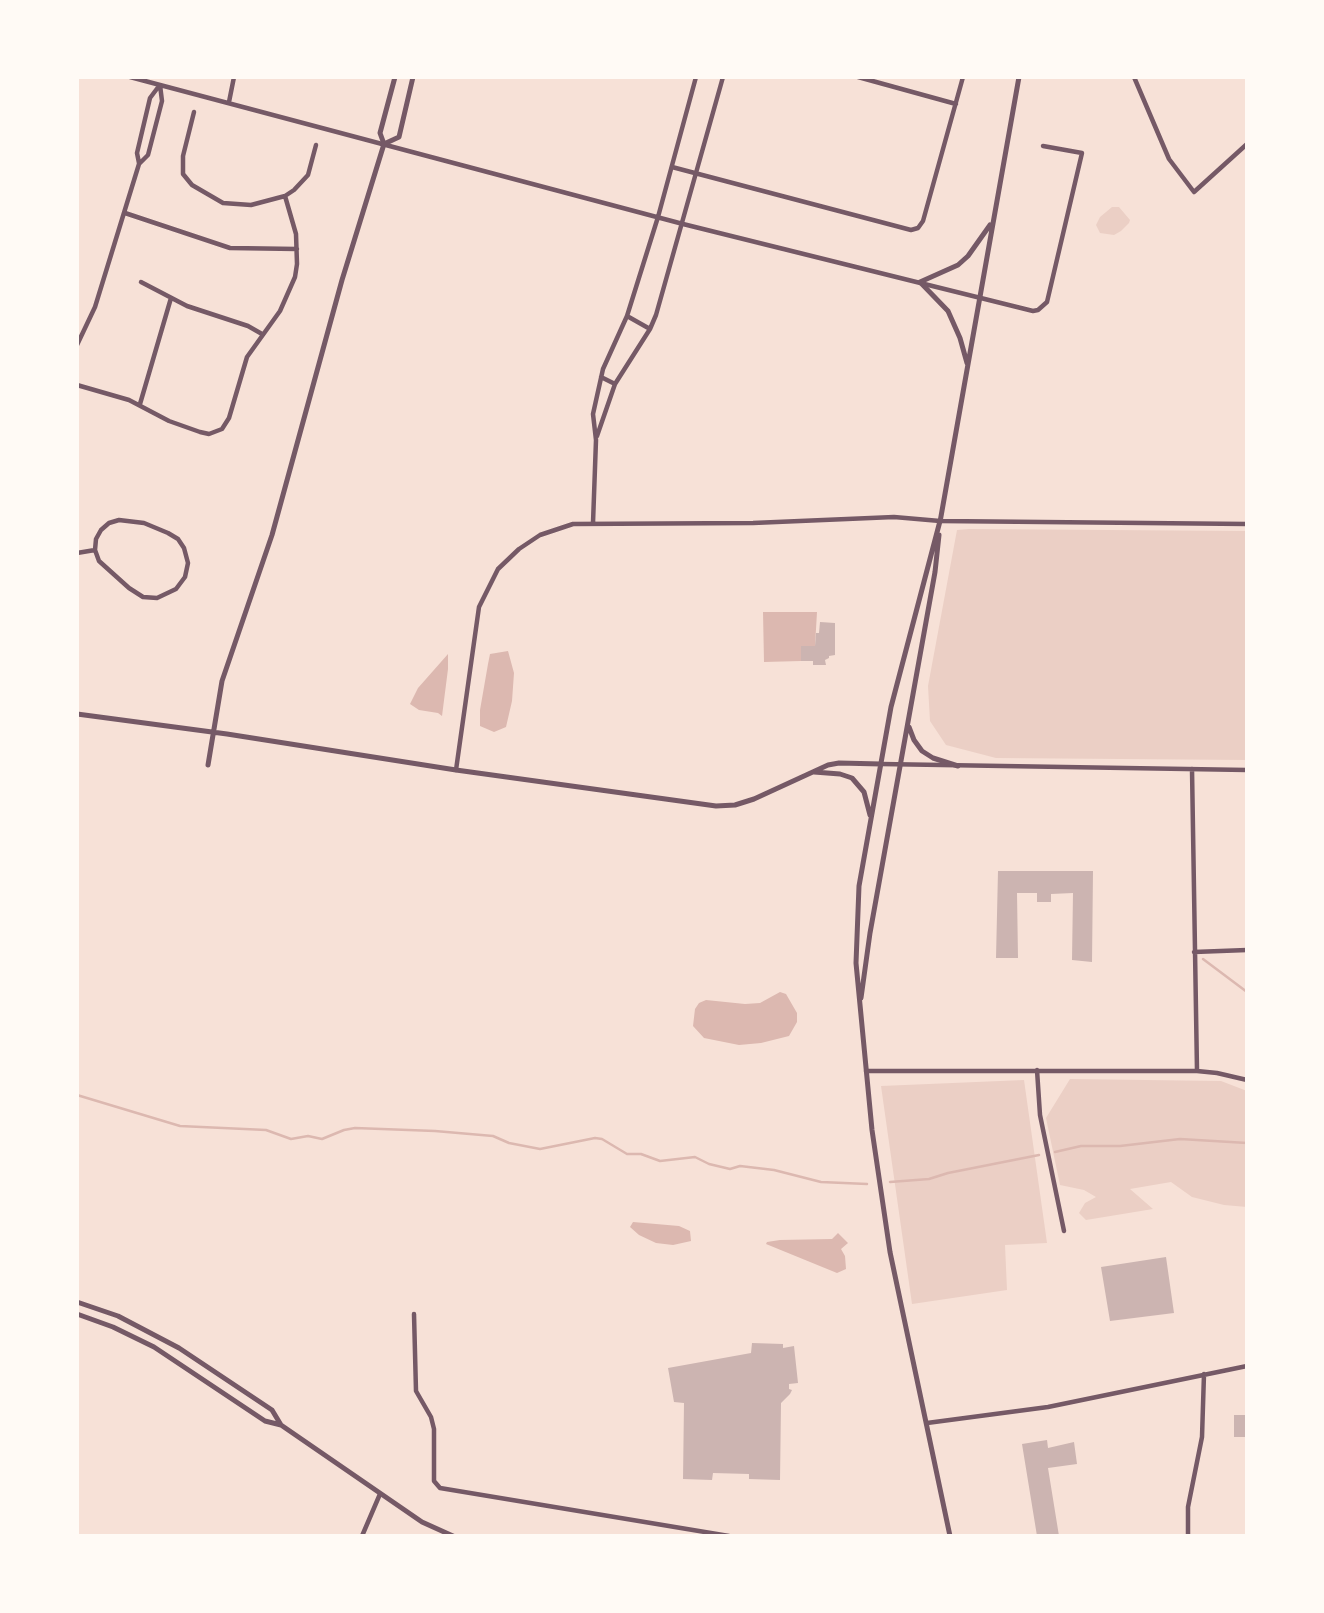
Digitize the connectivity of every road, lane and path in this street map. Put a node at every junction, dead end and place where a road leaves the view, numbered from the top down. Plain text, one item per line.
1 (130, 77) edge
2 (234, 77) edge
3 (395, 77) edge
4 (413, 77) edge
5 (696, 77) edge
6 (723, 77) edge
7 (858, 77) edge
8 (963, 77) edge
9 (1019, 77) edge
10 (1134, 77) edge
11 (160, 85) junction
12 (229, 103) junction
13 (956, 104) junction
14 (194, 112) dead end
15 (384, 144) junction
16 (1247, 144) edge
17 (316, 145) dead end
18 (1043, 146) dead end
19 (139, 164) junction
20 (672, 167) junction
21 (697, 173) junction
22 (285, 196) junction
23 (125, 212) junction
24 (658, 217) junction
25 (992, 222) junction
26 (683, 224) junction
27 (297, 249) junction
28 (141, 282) dead end
29 (920, 282) junction
30 (979, 297) junction
31 (171, 298) junction
32 (628, 316) junction
33 (650, 329) junction
34 (262, 334) junction
35 (77, 345) edge
36 (968, 366) junction
37 (601, 377) junction
38 (615, 384) junction
39 (77, 385) edge
40 (140, 404) junction
41 (596, 440) junction
42 (940, 521) junction
43 (593, 523) junction
44 (1247, 524) edge
45 (95, 550) junction
46 (77, 553) edge
47 (77, 714) edge
48 (908, 720) junction
49 (213, 732) junction
50 (881, 764) junction
51 (208, 765) dead end
52 (900, 765) junction
53 (958, 766) junction
54 (1192, 769) junction
55 (1247, 769) edge
56 (456, 770) junction
57 (811, 772) junction
58 (871, 821) junction
59 (1247, 950) edge
60 (1194, 952) junction
61 (860, 1008) junction
62 (1037, 1070) junction
63 (866, 1071) junction
64 (1197, 1071) junction
65 (1247, 1080) edge
66 (1063, 1231) dead end
67 (77, 1302) edge
68 (77, 1314) edge
69 (414, 1314) dead end
70 (1247, 1366) edge
71 (1204, 1374) junction
72 (927, 1423) junction
73 (281, 1424) junction
74 (380, 1494) junction
75 (950, 1534) edge
76 (362, 1536) edge
77 (453, 1536) edge
78 (729, 1536) edge
79 (1188, 1536) edge

1 - 11 street
2 - 12 street
3 - 15 street
4 - 15 street
5 - 20 street
6 - 21 street
7 - 13 street
8 - 13 street
9 - 25 street
10 - 16 street
11 - 12 street
11 - 19 street
11 - 19 street
12 - 15 street
13 - 21 street
14 - 22 street
15 - 24 street
15 - 49 street
17 - 22 street
18 - 30 street
19 - 23 street
20 - 21 street
20 - 24 street
21 - 26 street
22 - 27 street
23 - 27 street
23 - 35 street
24 - 26 street
24 - 32 street
25 - 29 street
25 - 30 street
26 - 29 street
26 - 33 street
27 - 34 street
28 - 31 street
29 - 30 street
29 - 36 street
30 - 36 street
31 - 34 street
31 - 40 street
32 - 33 street
32 - 37 street
33 - 38 street
34 - 40 street
36 - 42 street
37 - 38 street
37 - 41 street
38 - 41 street
39 - 40 street
41 - 43 street
42 - 43 street
42 - 44 street
42 - 48 street
42 - 50 street
43 - 56 street
45 - 45 street
45 - 46 street
47 - 49 street
48 - 52 street
48 - 53 street
49 - 51 street
49 - 56 street
50 - 52 street
50 - 57 street
50 - 58 street
52 - 53 street
52 - 61 street
53 - 54 street
54 - 55 street
54 - 60 street
56 - 57 street
57 - 58 street
58 - 61 street
59 - 60 street
60 - 64 street
61 - 63 street
62 - 63 street
62 - 64 street
62 - 66 street
63 - 72 street
64 - 65 street
67 - 73 street
68 - 73 street
69 - 78 street
70 - 71 street
71 - 72 street
71 - 79 street
72 - 75 street
73 - 74 street
74 - 76 street
74 - 77 street

